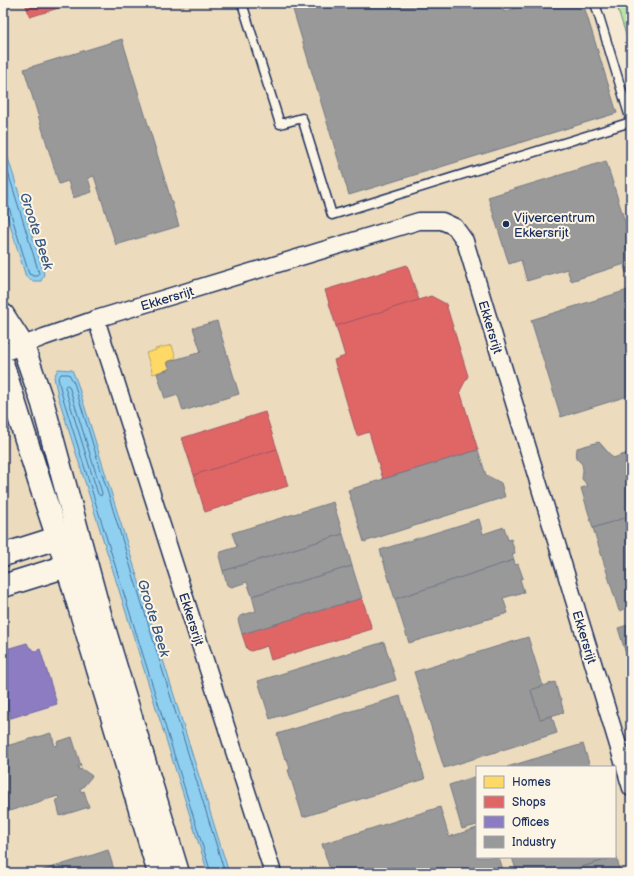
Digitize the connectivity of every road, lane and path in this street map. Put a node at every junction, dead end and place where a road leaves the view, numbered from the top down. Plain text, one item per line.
1 (242, 3) edge
2 (595, 3) edge
3 (631, 121) edge
4 (3, 315) edge
5 (96, 320) junction
6 (13, 349) edge
7 (3, 366) edge
8 (57, 538) junction
9 (82, 548) junction
10 (3, 555) edge
11 (67, 566) junction
12 (3, 586) edge
13 (631, 788) edge
14 (159, 873) edge
15 (178, 873) edge
16 (272, 873) edge

1 - 3 lane
2 - 3 lane
4 - 6 main road
5 - 6 street, Ekkersrijt
5 - 13 street, Ekkersrijt
5 - 16 street, Ekkersrijt
6 - 9 main road
7 - 8 main road
8 - 9 main road
8 - 10 main road
8 - 11 main road
9 - 11 main road
9 - 15 main road
11 - 12 main road
11 - 14 main road

